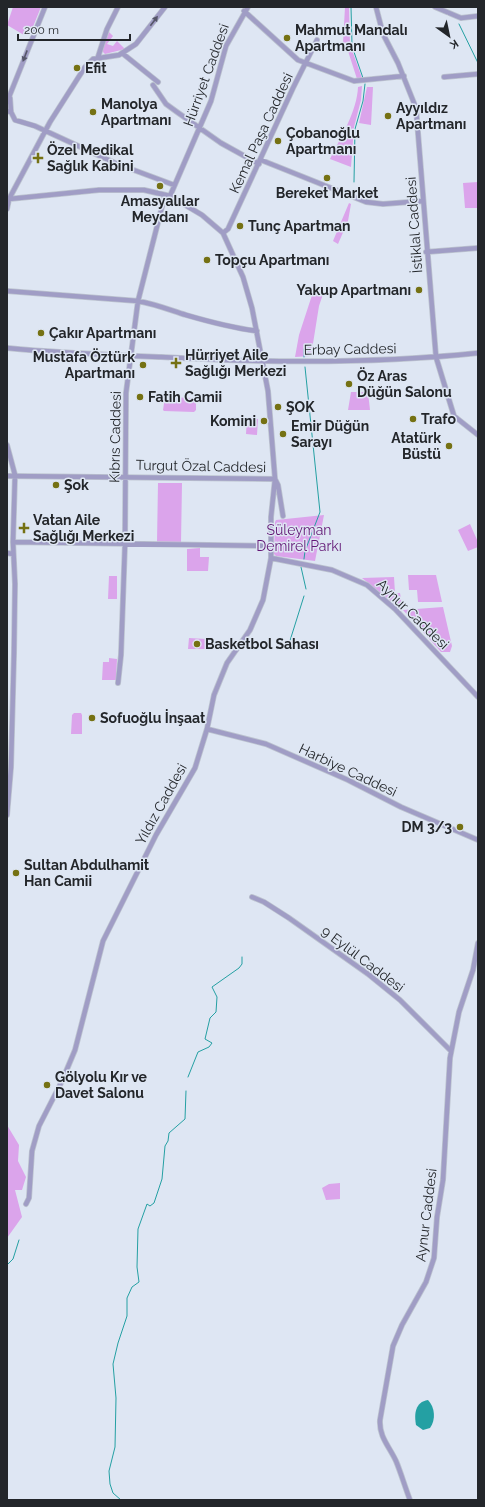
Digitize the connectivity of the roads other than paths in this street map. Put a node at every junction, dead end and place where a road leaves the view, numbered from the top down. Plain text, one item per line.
1 (45, 7) edge
2 (118, 7) edge
3 (165, 7) edge
4 (248, 7) edge
5 (376, 7) edge
6 (434, 7) edge
7 (244, 11) junction
8 (478, 16) edge
9 (317, 40) dead end
10 (122, 53) junction
11 (98, 57) junction
12 (306, 63) junction
13 (478, 74) edge
14 (404, 76) junction
15 (444, 77) dead end
16 (158, 82) dead end
17 (153, 85) dead end
18 (10, 94) junction
19 (7, 102) edge
20 (9, 111) edge
21 (199, 127) junction
22 (46, 131) junction
23 (260, 162) junction
24 (174, 185) junction
25 (165, 195) junction
26 (170, 196) junction
27 (9, 199) junction
28 (423, 201) junction
29 (7, 209) edge
30 (223, 233) junction
31 (478, 248) edge
32 (426, 252) junction
33 (7, 291) edge
34 (138, 301) junction
35 (257, 331) junction
36 (7, 348) edge
37 (478, 353) edge
38 (130, 356) junction
39 (436, 357) junction
40 (263, 361) junction
41 (478, 435) edge
42 (7, 445) edge
43 (15, 475) junction
44 (7, 476) edge
45 (126, 476) junction
46 (275, 478) junction
47 (283, 516) dead end
48 (13, 542) junction
49 (125, 543) junction
50 (272, 546) junction
51 (7, 553) edge
52 (13, 554) junction
53 (271, 558) junction
54 (118, 683) dead end
55 (478, 697) edge
56 (207, 729) junction
57 (7, 815) edge
58 (478, 840) edge
59 (252, 897) dead end
60 (478, 943) edge
61 (451, 1051) junction
62 (26, 1204) dead end
63 (410, 1500) edge

1 -> 18 street
2 - 11 street
10 -> 3 street
4 - 7 street, Hürriyet Caddesi
5 - 14 street, İstiklal Caddesi
6 - 8 street
7 - 12 street
7 - 21 street, Hürriyet Caddesi
9 - 12 street, Kemal Paşa Caddesi
10 - 11 street
10 - 16 street
11 - 22 street
12 - 14 street
12 - 23 street, Kemal Paşa Caddesi
13 - 15 street
14 - 28 street, İstiklal Caddesi
17 - 21 street
18 - 19 street
18 - 20 street
20 - 22 street
21 - 23 street
21 - 24 street, Hürriyet Caddesi
22 - 24 street
22 - 27 street
23 - 28 street
23 - 30 street, Kemal Paşa Caddesi
24 - 26 street, Hürriyet Caddesi
25 - 26 street, Yıldız Caddesi
25 - 27 street, Yıldız Caddesi
25 - 34 street, Kıbrıs Caddesi
26 - 30 street, Yıldız Caddesi
27 - 29 street
28 - 32 street, İstiklal Caddesi
30 - 35 street, Yıldız Caddesi
31 - 32 street
32 - 39 street, İstiklal Caddesi
33 - 34 street
34 - 35 street
34 - 38 street, Kıbrıs Caddesi
35 - 40 street, Yıldız Caddesi
36 - 38 street, Erbay Caddesi
37 - 39 street, Erbay Caddesi
38 - 40 street, Erbay Caddesi
38 - 45 street, Kıbrıs Caddesi
39 - 40 street, Erbay Caddesi
39 - 41 street, İstiklal Caddesi
40 - 46 street, Yıldız Caddesi
42 - 43 street
43 - 44 street, Turgut Özal Caddesi
43 - 45 street, Turgut Özal Caddesi
43 - 48 street
45 - 46 street, Turgut Özal Caddesi
45 - 49 street, Kıbrıs Caddesi
46 - 47 street, Yıldız Caddesi
46 - 50 street, Yıldız Caddesi
48 - 49 street
48 - 52 street
49 - 50 street
49 - 54 street, Kıbrıs Caddesi
50 - 53 street, Yıldız Caddesi
51 - 52 street
52 - 57 street
53 - 55 street, Aynur Caddesi
53 - 56 street, Yıldız Caddesi
56 - 58 street, Harbiye Caddesi
56 - 62 street, Yıldız Caddesi
59 - 61 street, 9 Eylül Caddesi
60 - 61 street, Aynur Caddesi
61 - 63 street, Aynur Caddesi

